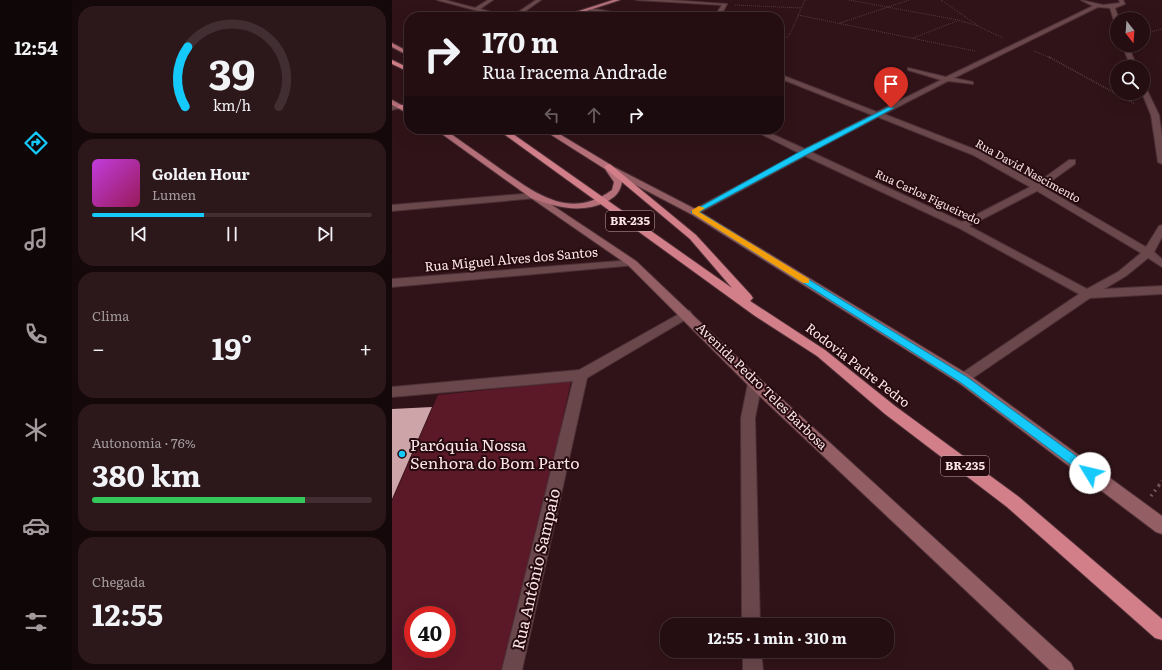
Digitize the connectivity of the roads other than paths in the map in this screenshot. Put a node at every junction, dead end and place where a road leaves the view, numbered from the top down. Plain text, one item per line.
1 (439, 0) edge
2 (491, 0) edge
3 (539, 0) edge
4 (618, 0) edge
5 (638, 0) edge
6 (1083, 0) edge
7 (1121, 0) edge
8 (727, 2) edge
9 (1098, 5) junction
10 (1112, 6) junction
11 (476, 9) junction
12 (590, 9) junction
13 (488, 12) edge
14 (521, 12) edge
15 (580, 12) edge
16 (604, 12) edge
17 (721, 12) edge
18 (1114, 12) edge
19 (395, 46) edge
20 (404, 51) edge
21 (392, 62) edge
22 (404, 68) edge
23 (910, 69) dead end
24 (784, 78) edge
25 (946, 79) junction
26 (971, 83) dead end
27 (1148, 100) edge
28 (392, 102) edge
29 (401, 107) junction
30 (404, 107) edge
31 (392, 108) edge
32 (404, 109) edge
33 (877, 115) junction
34 (446, 134) edge
35 (507, 134) edge
36 (554, 134) edge
37 (765, 134) edge
38 (803, 153) junction
39 (1072, 162) dead end
40 (1162, 162) edge
41 (608, 167) junction
42 (1037, 187) junction
43 (534, 196) junction
44 (602, 202) junction
45 (392, 208) edge
46 (694, 212) junction
47 (962, 226) junction
48 (1162, 228) edge
49 (1148, 253) junction
50 (632, 263) junction
51 (1162, 264) edge
52 (392, 283) edge
53 (1162, 290) edge
54 (1088, 294) junction
55 (759, 313) junction
56 (686, 314) junction
57 (581, 375) junction
58 (964, 379) junction
59 (755, 383) junction
60 (392, 392) edge
61 (1162, 526) edge
62 (752, 618) edge
63 (1162, 631) edge
64 (752, 658) edge
65 (512, 670) edge
66 (753, 670) edge
67 (1064, 670) edge

1 - 11 street
2 - 11 street
3 - 14 street
4 - 12 main road
5 - 8 street
6 - 9 street
7 - 10 street
8 - 17 street
9 - 10 street
9 - 25 street
10 - 18 street
11 - 13 street
12 - 15 main road
12 - 16 street
19 - 20 main road
21 - 22 highway
23 - 25 street
24 - 33 street, Rua David Nascimento
25 - 26 street
25 - 33 street
27 - 40 street
28 - 29 main road
29 - 30 highway
29 - 31 street
29 - 32 main road
33 - 38 street
33 - 42 street, Rua David Nascimento
34 - 43 main road, Avenida Pedro Teles Barbosa
35 - 44 highway, Rodovia Padre Pedro / BR-235
36 - 41 main road
37 - 38 street, Rua Carlos Figueiredo
38 - 46 street
38 - 47 street, Rua Carlos Figueiredo
39 - 42 street
41 - 44 main road
41 - 46 street
41 - 55 highway
42 - 47 street
42 - 49 street, Rua David Nascimento
43 - 44 main road
43 - 45 street
43 - 50 street, Avenida Pedro Teles Barbosa
44 - 55 highway, Rodovia Padre Pedro / BR-235
46 - 58 street
47 - 54 street, Rua Carlos Figueiredo
48 - 49 street
49 - 51 street, Rua David Nascimento
49 - 54 street
50 - 52 street, Rua Miguel Alves dos Santos
50 - 56 street, Avenida Pedro Teles Barbosa
53 - 54 street
54 - 58 street
55 - 63 highway, Rodovia Padre Pedro / BR-235
56 - 57 street
56 - 59 street, Avenida Pedro Teles Barbosa
57 - 60 street
57 - 65 street, Rua Antônio Sampaio
58 - 61 street
59 - 62 street
59 - 67 street, Avenida Pedro Teles Barbosa
64 - 66 street

